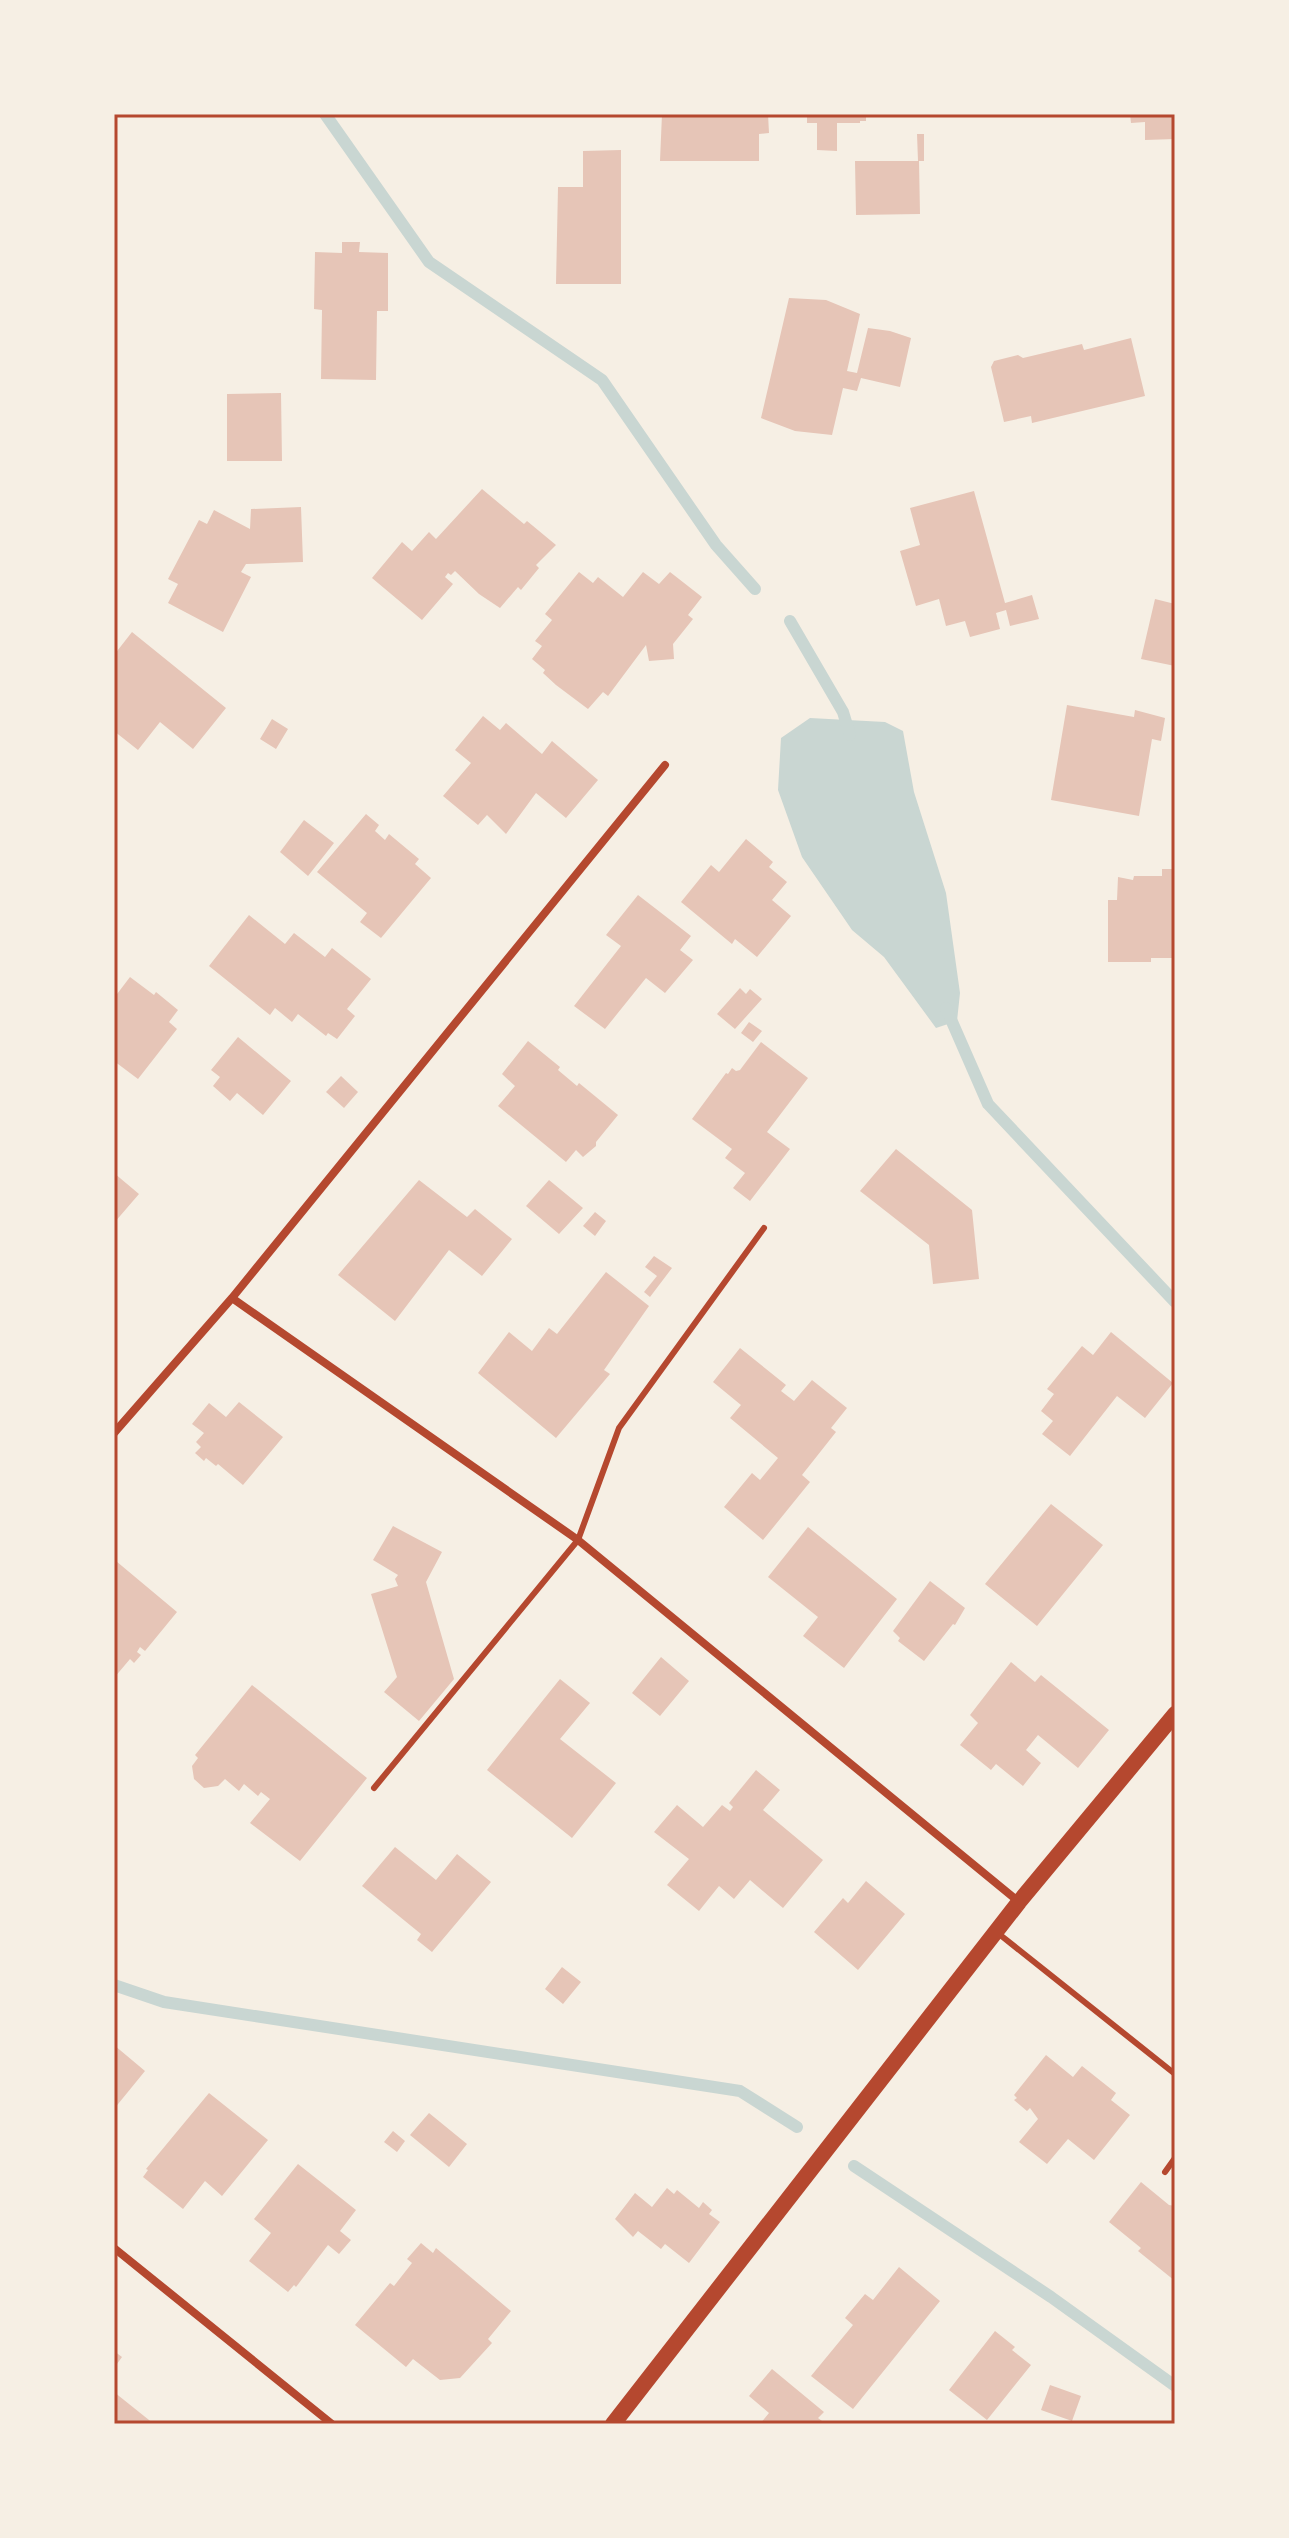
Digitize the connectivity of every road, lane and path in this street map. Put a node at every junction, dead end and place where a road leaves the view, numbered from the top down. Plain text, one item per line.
1 (665, 765) dead end
2 (764, 1228) dead end
3 (232, 1298) junction
4 (114, 1433) edge
5 (578, 1540) junction
6 (1175, 1714) edge
7 (374, 1788) dead end
8 (1019, 1902) junction
9 (996, 1932) junction
10 (1175, 2074) edge
11 (1175, 2158) edge
12 (1165, 2172) dead end
13 (114, 2248) edge
14 (332, 2424) edge
15 (613, 2424) edge

1 - 3 street
2 - 5 lane
3 - 4 street
3 - 5 street
5 - 7 lane
5 - 8 street
6 - 8 main road
8 - 9 main road
9 - 10 lane
9 - 15 main road
11 - 12 lane
13 - 14 street

